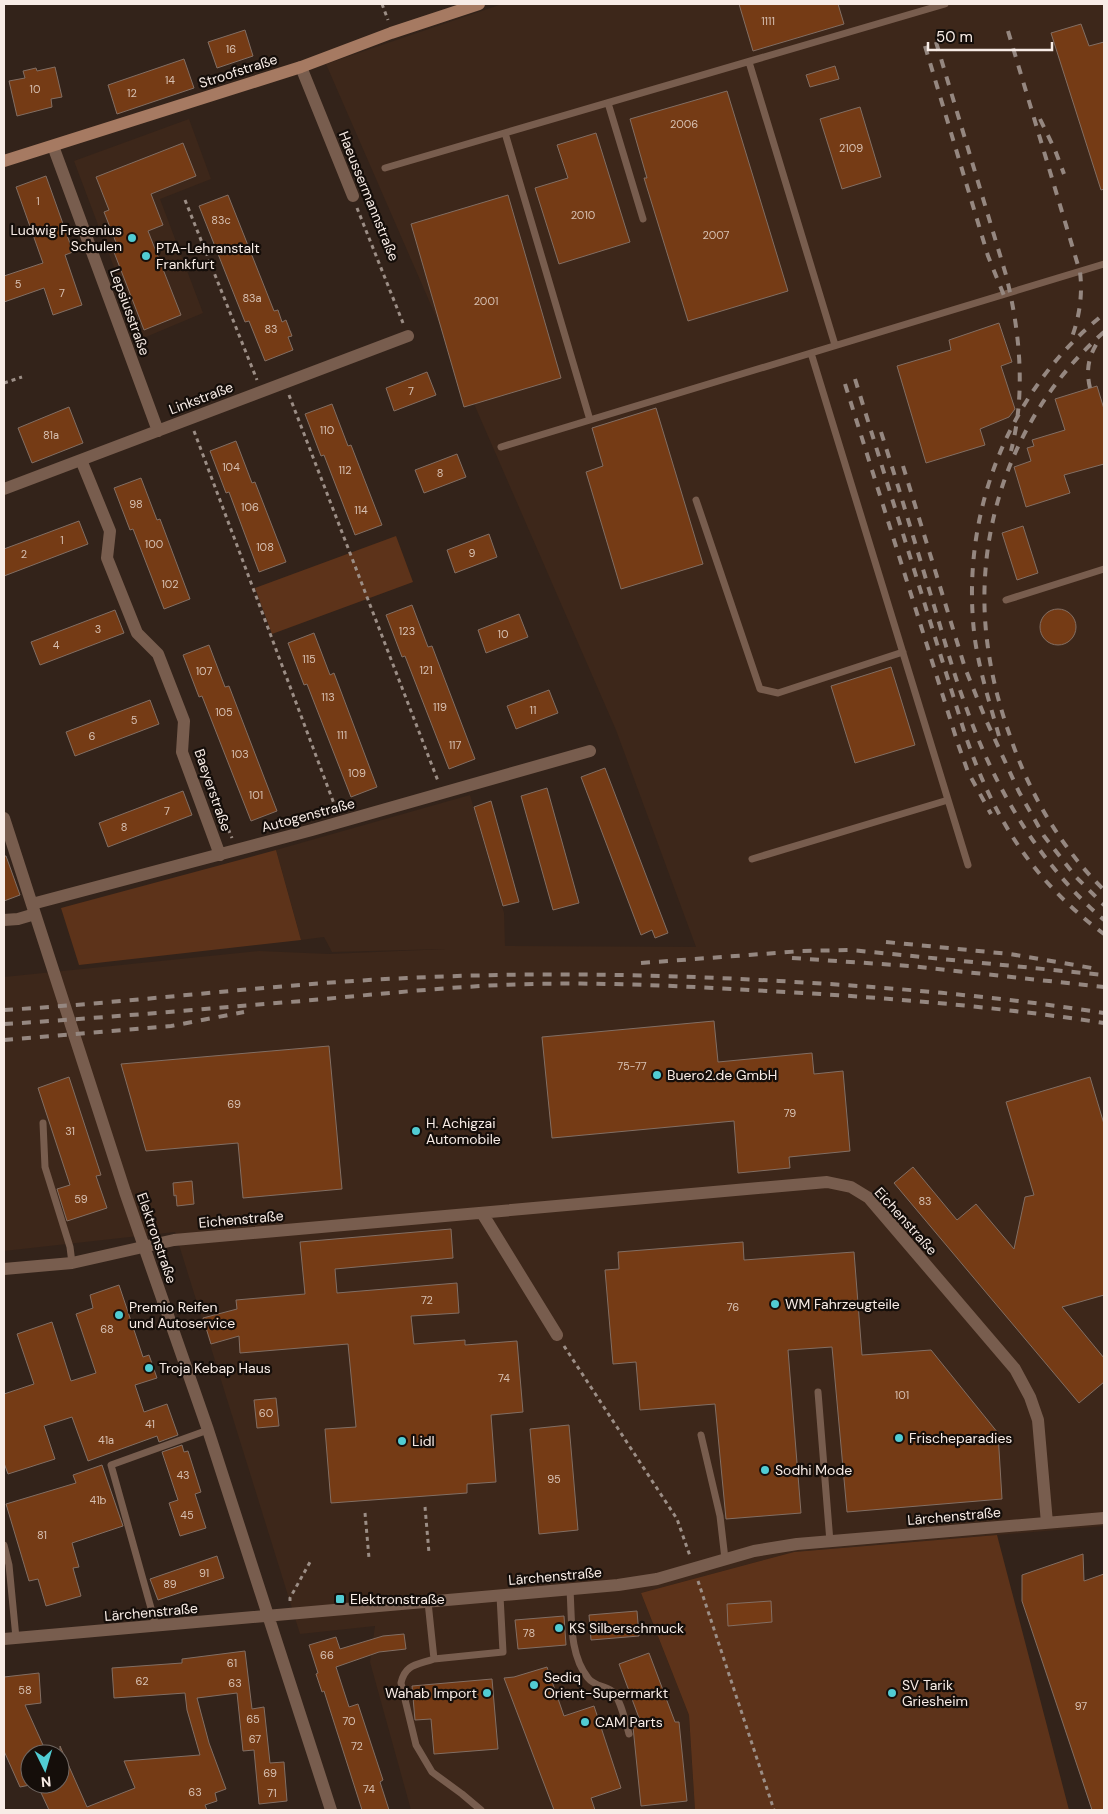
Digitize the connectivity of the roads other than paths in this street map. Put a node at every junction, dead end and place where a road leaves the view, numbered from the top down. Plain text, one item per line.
1 (479, 4) edge
2 (944, 4) edge
3 (749, 62) junction
4 (301, 67) junction
5 (608, 104) junction
6 (505, 133) junction
7 (53, 146) junction
8 (4, 161) edge
9 (385, 168) dead end
10 (353, 196) road end
11 (643, 219) dead end
12 (1104, 264) edge
13 (408, 336) road end
14 (835, 345) junction
15 (811, 353) junction
16 (590, 420) junction
17 (158, 430) junction
18 (501, 447) dead end
19 (81, 460) junction
20 (4, 489) edge
21 (696, 500) dead end
22 (1104, 569) edge
23 (1006, 600) dead end
24 (903, 652) junction
25 (590, 751) dead end
26 (948, 800) junction
27 (4, 818) edge
28 (220, 855) junction
29 (752, 859) dead end
30 (968, 865) dead end
31 (33, 909) junction
32 (4, 920) edge
33 (43, 1123) dead end
34 (482, 1213) junction
35 (144, 1247) junction
36 (72, 1263) junction
37 (4, 1269) edge
38 (557, 1335) road end
39 (818, 1392) dead end
40 (208, 1430) junction
41 (701, 1436) dead end
42 (1104, 1518) edge
43 (1047, 1523) junction
44 (830, 1542) junction
45 (4, 1545) edge
46 (725, 1558) junction
47 (570, 1590) junction
48 (500, 1596) junction
49 (428, 1602) junction
50 (268, 1616) junction
51 (156, 1626) junction
52 (10, 1639) edge
53 (434, 1659) junction
54 (629, 1734) dead end
55 (331, 1810) edge
56 (481, 1810) edge

1 - 4 street, Stroofstraße
2 - 3 lane
3 - 5 lane
3 - 14 lane
4 - 7 street, Stroofstraße
4 - 10 street, Haeussermannstraße
5 - 6 lane
5 - 11 lane
6 - 9 lane
6 - 16 lane
7 - 8 street, Stroofstraße
7 - 17 street, Lepsiusstraße
12 - 14 lane
13 - 17 street, Linkstraße
14 - 15 lane
15 - 16 lane
15 - 24 lane
16 - 18 lane
17 - 19 street, Linkstraße
19 - 20 street, Linkstraße
19 - 28 street, Baeyerstraße
21 - 24 lane
22 - 23 lane
24 - 26 lane
25 - 28 street, Autogenstraße
26 - 29 lane
26 - 30 lane
27 - 31 street, Elektronstraße
28 - 31 street, Autogenstraße
31 - 32 street, Autogenstraße
31 - 35 street, Elektronstraße
33 - 36 lane
34 - 35 street, Eichenstraße
34 - 38 street
34 - 43 street, Eichenstraße
35 - 36 street, Eichenstraße
35 - 40 street, Elektronstraße
36 - 37 street, Eichenstraße
39 - 44 lane
40 - 50 street, Elektronstraße
40 - 51 lane
41 - 46 lane
42 - 43 street, Lärchenstraße
43 - 44 street, Lärchenstraße
44 - 46 street, Lärchenstraße
45 - 52 lane
46 - 47 street, Lärchenstraße
47 - 48 street, Lärchenstraße
47 - 54 lane
48 - 49 street, Lärchenstraße
48 - 53 lane
49 - 50 street, Lärchenstraße
49 - 53 lane
50 - 51 street, Lärchenstraße
50 - 55 street, Elektronstraße
51 - 52 street, Lärchenstraße
53 - 56 lane

